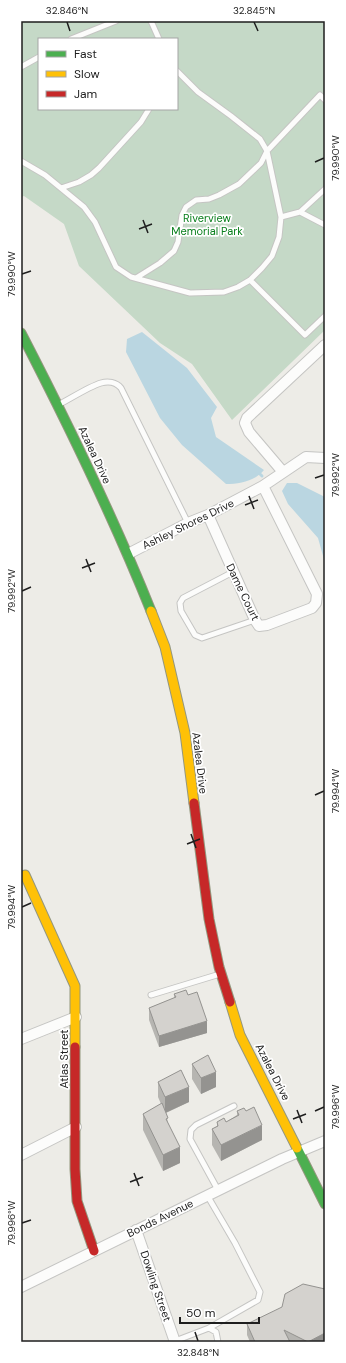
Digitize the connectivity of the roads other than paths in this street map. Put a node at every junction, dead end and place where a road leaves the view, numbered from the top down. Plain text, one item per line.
1 (116, 21) edge
2 (151, 21) edge
3 (74, 38) edge
4 (159, 38) edge
5 (38, 58) edge
6 (21, 67) edge
7 (178, 72) edge
8 (325, 100) edge
9 (149, 110) edge
10 (267, 151) junction
11 (21, 161) edge
12 (61, 188) junction
13 (325, 188) edge
14 (300, 212) junction
15 (281, 217) junction
16 (325, 225) edge
17 (136, 278) junction
18 (250, 280) junction
19 (325, 316) edge
20 (21, 334) edge
21 (325, 345) edge
22 (58, 405) junction
23 (325, 458) edge
24 (283, 472) junction
25 (263, 486) junction
26 (208, 515) junction
27 (188, 523) junction
28 (128, 554) junction
29 (233, 572) junction
30 (255, 620) junction
31 (25, 875) dead end
32 (221, 974) junction
33 (151, 995) dead end
34 (76, 1017) junction
35 (21, 1038) edge
36 (234, 1106) dead end
37 (76, 1127) junction
38 (325, 1141) edge
39 (299, 1151) junction
40 (21, 1155) edge
41 (218, 1190) junction
42 (207, 1195) junction
43 (325, 1204) edge
44 (136, 1230) junction
45 (94, 1251) junction
46 (21, 1287) edge
47 (209, 1328) junction
48 (175, 1341) edge
49 (218, 1342) edge

1 - 3 lane
2 - 4 lane
5 - 6 lane
7 - 10 lane
8 - 10 lane
9 - 12 lane
10 - 15 lane
10 - 17 lane
11 - 12 lane
12 - 17 lane
13 - 14 lane
14 - 15 lane
14 - 16 lane
15 - 18 lane
17 - 18 lane
18 - 19 lane
20 - 22 street, Azalea Drive
21 - 24 street
22 - 27 lane
22 - 28 street, Azalea Drive
23 - 24 street, Ashley Shores Drive
24 - 25 street, Ashley Shores Drive
25 - 26 street, Ashley Shores Drive
25 - 30 street, Dame Court
26 - 27 street, Ashley Shores Drive
26 - 29 street, Dame Court
27 - 28 street, Ashley Shores Drive
28 - 32 street, Azalea Drive
29 - 30 street, Dame Court
29 - 30 lane
31 - 34 street, Atlas Street
32 - 33 lane
32 - 39 street, Azalea Drive
34 - 35 street
34 - 37 street, Atlas Street
36 - 41 lane
37 - 40 street
37 - 45 street, Atlas Street
38 - 39 street, Bonds Avenue
39 - 41 street, Bonds Avenue
39 - 43 street, Azalea Drive
41 - 42 street, Bonds Avenue
42 - 44 street, Bonds Avenue
42 - 47 lane
44 - 45 street, Bonds Avenue
44 - 48 street, Dowling Street
45 - 46 street, Bonds Avenue
47 - 48 lane
47 - 49 lane

